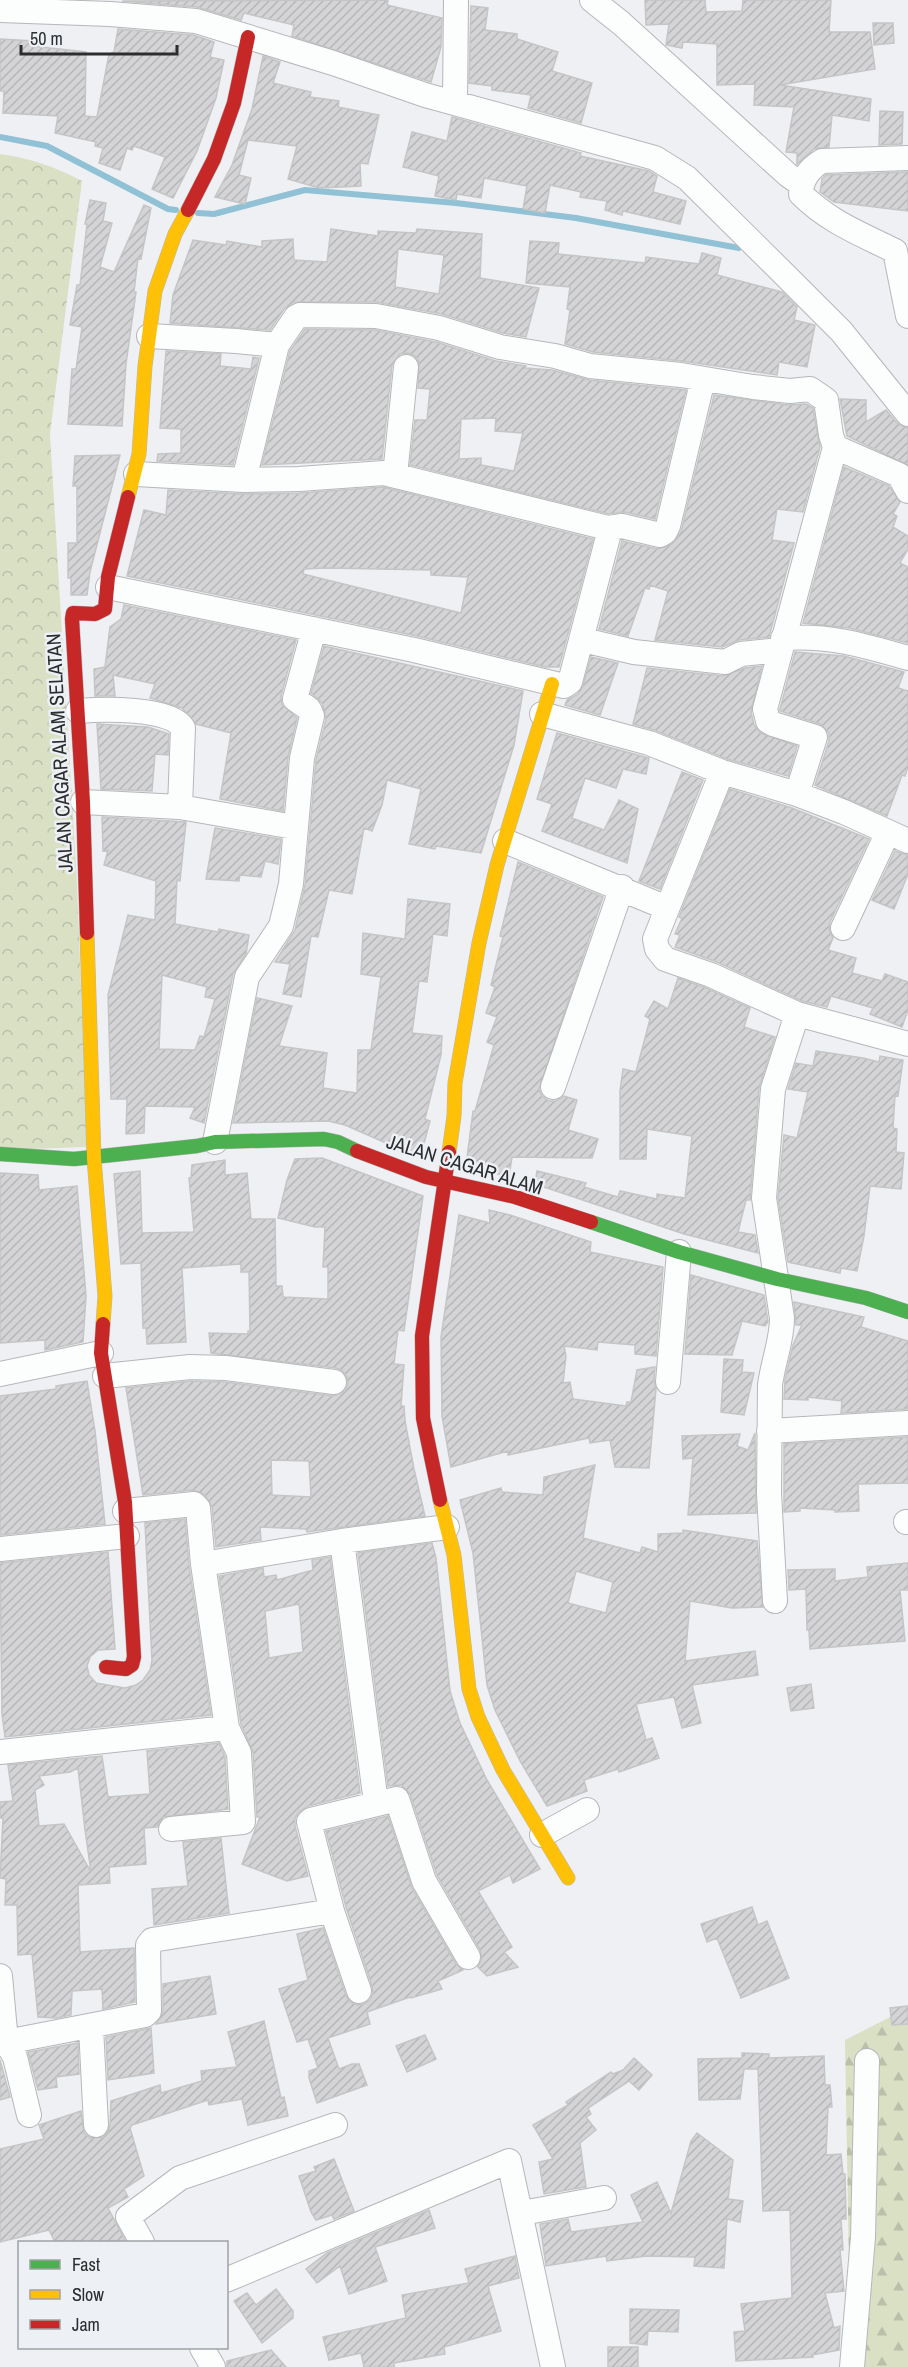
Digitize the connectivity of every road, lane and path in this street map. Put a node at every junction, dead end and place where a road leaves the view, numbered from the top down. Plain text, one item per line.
1 (456, 0) edge
2 (592, 0) edge
3 (36, 5) edge
4 (112, 7) edge
5 (0, 10) edge
6 (248, 37) junction
7 (455, 103) junction
8 (908, 158) edge
9 (801, 184) junction
10 (908, 316) edge
11 (149, 336) junction
12 (277, 345) junction
13 (406, 367) dead end
14 (703, 379) junction
15 (908, 414) edge
16 (835, 447) junction
17 (136, 474) junction
18 (395, 475) junction
19 (244, 480) junction
20 (908, 491) edge
21 (608, 528) junction
22 (108, 587) junction
23 (314, 629) junction
24 (583, 640) junction
25 (781, 644) junction
26 (908, 658) edge
27 (552, 684) junction
28 (78, 711) junction
29 (542, 714) junction
30 (722, 772) junction
31 (797, 794) junction
32 (83, 802) junction
33 (180, 807) junction
34 (294, 827) junction
35 (898, 836) edge
36 (505, 842) junction
37 (622, 887) junction
38 (667, 908) junction
39 (843, 928) dead end
40 (797, 1014) junction
41 (908, 1044) edge
42 (553, 1087) dead end
43 (215, 1142) junction
44 (0, 1154) edge
45 (94, 1158) junction
46 (444, 1182) junction
47 (679, 1252) junction
48 (777, 1279) junction
49 (908, 1312) edge
50 (103, 1364) junction
51 (0, 1374) edge
52 (334, 1382) dead end
53 (668, 1382) dead end
54 (908, 1423) edge
55 (769, 1431) junction
56 (125, 1511) junction
57 (447, 1527) junction
58 (127, 1536) junction
59 (342, 1540) junction
60 (0, 1549) edge
61 (203, 1564) junction
62 (775, 1601) dead end
63 (106, 1667) dead end
64 (227, 1728) junction
65 (0, 1752) edge
66 (376, 1803) junction
67 (587, 1810) dead end
68 (171, 1829) dead end
69 (542, 1835) junction
70 (568, 1878) dead end
71 (332, 1911) junction
72 (468, 1957) dead end
73 (0, 1976) edge
74 (359, 1991) dead end
75 (91, 2027) junction
76 (3, 2043) edge
77 (867, 2061) dead end
78 (29, 2115) dead end
79 (96, 2125) dead end
80 (335, 2125) dead end
81 (604, 2198) dead end
82 (522, 2213) junction
83 (141, 2241) edge
84 (228, 2279) edge
85 (203, 2349) edge
86 (213, 2367) edge
87 (553, 2367) edge
88 (852, 2367) edge

1 - 7 street
2 - 9 street
3 - 4 street
3 - 5 street
4 - 6 street
6 - 7 street
6 - 11 street, JALAN CAGAR ALAM SELATAN
7 - 15 street
8 - 9 street
9 - 10 street
11 - 12 street
11 - 17 street, JALAN CAGAR ALAM SELATAN
12 - 14 street
12 - 19 street
13 - 18 street
14 - 16 street
14 - 21 street
16 - 20 street
16 - 25 street
17 - 19 street
17 - 22 street, JALAN CAGAR ALAM SELATAN
18 - 19 street
18 - 21 street
21 - 24 street
22 - 23 street
22 - 28 street, JALAN CAGAR ALAM SELATAN
23 - 27 street
23 - 34 street
24 - 25 street
24 - 27 street
25 - 26 street
25 - 31 street
27 - 29 street
28 - 32 street, JALAN CAGAR ALAM SELATAN
28 - 33 street
29 - 30 street
29 - 36 street
30 - 31 street
30 - 38 street
31 - 35 street
32 - 33 street
32 - 45 street, JALAN CAGAR ALAM SELATAN
33 - 34 street
34 - 43 street
35 - 39 street
36 - 37 street
36 - 46 street
37 - 38 street
37 - 42 street
38 - 40 street
40 - 41 street
40 - 48 street
43 - 45 street, JALAN CAGAR ALAM
43 - 46 street, JALAN CAGAR ALAM
44 - 45 street, JALAN CAGAR ALAM
45 - 50 street, JALAN CAGAR ALAM SELATAN
46 - 47 street, JALAN CAGAR ALAM
46 - 57 street
47 - 48 street, JALAN CAGAR ALAM
47 - 53 street
48 - 49 street, JALAN CAGAR ALAM
48 - 55 street
50 - 51 street
50 - 52 street
50 - 56 street, JALAN CAGAR ALAM SELATAN
54 - 55 street
55 - 62 street
56 - 58 street, JALAN CAGAR ALAM SELATAN
56 - 61 street
57 - 59 street
57 - 69 street
58 - 60 street
58 - 63 street, JALAN CAGAR ALAM SELATAN
59 - 61 street
59 - 66 street
61 - 64 street
64 - 65 street
64 - 68 street
66 - 71 street
66 - 72 street
67 - 69 street
69 - 70 street
71 - 74 street
71 - 75 street
73 - 76 street
75 - 76 street
75 - 79 street
76 - 78 street
77 - 88 street
80 - 83 street
81 - 82 street
82 - 84 street
82 - 87 street
85 - 86 street

